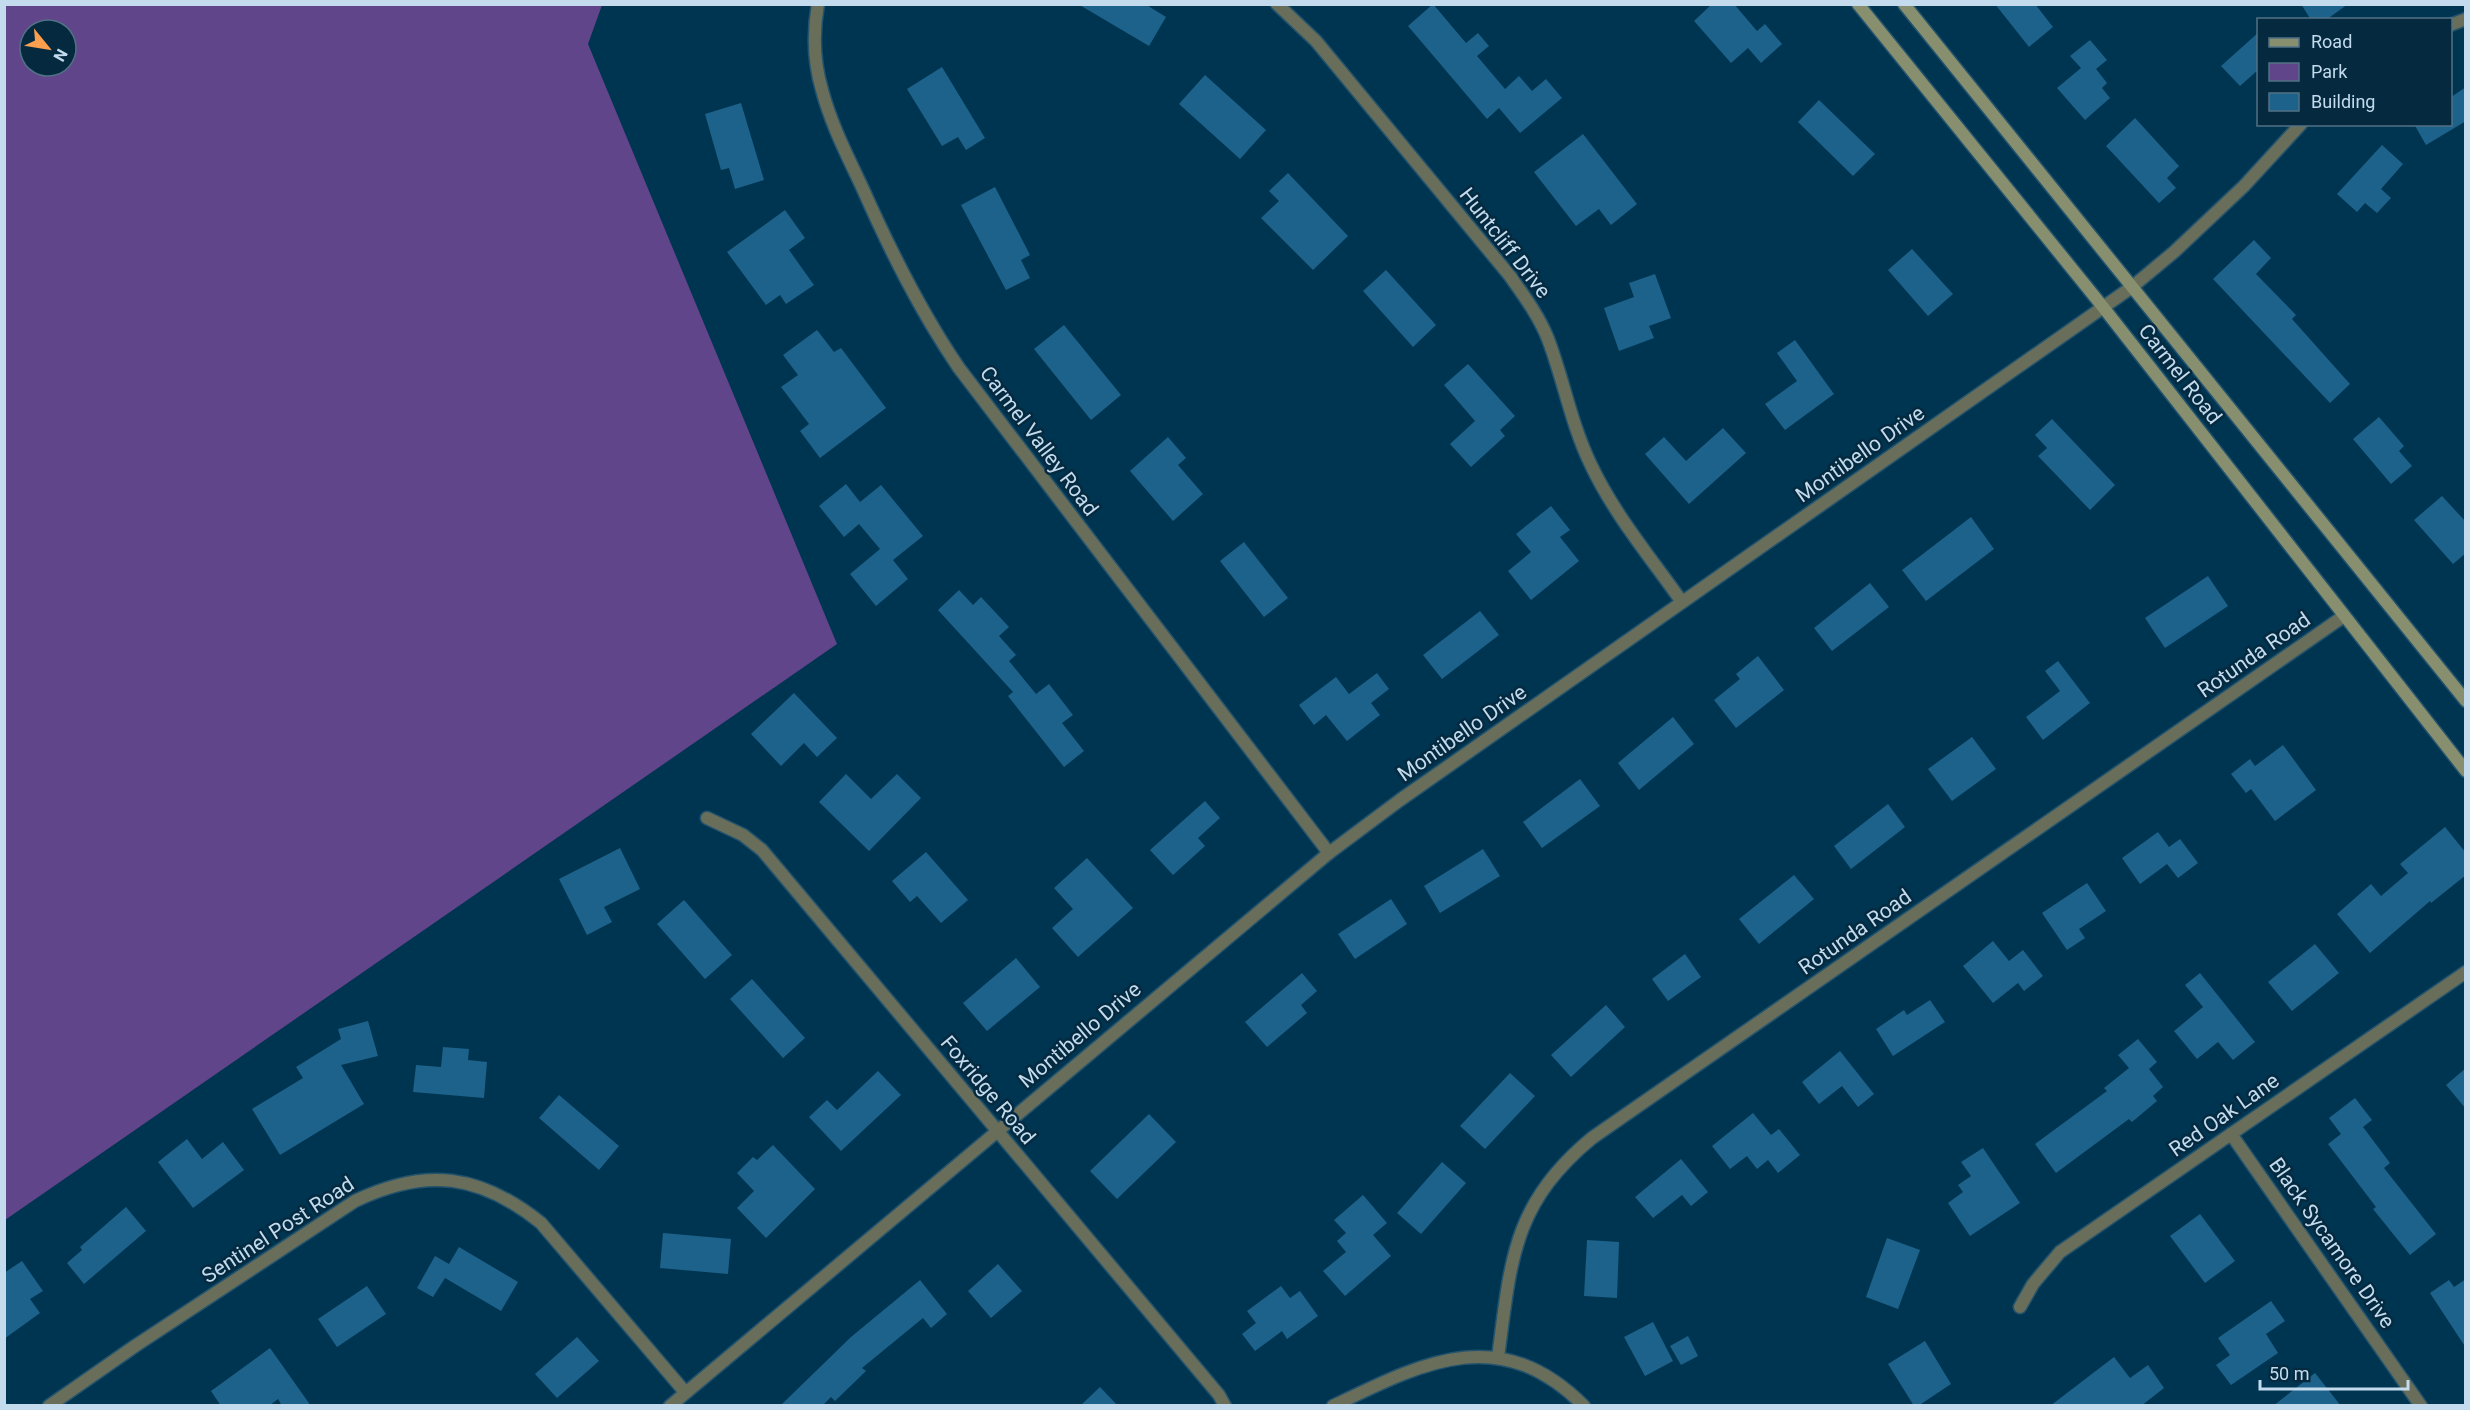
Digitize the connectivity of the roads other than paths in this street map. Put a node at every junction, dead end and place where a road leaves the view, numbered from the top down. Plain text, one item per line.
1 (818, 4) edge
2 (1277, 4) edge
3 (1858, 4) edge
4 (1904, 4) edge
5 (2466, 19) edge
6 (2452, 25) edge
7 (2299, 126) edge
8 (2132, 287) junction
9 (2103, 307) junction
10 (1682, 602) junction
11 (2344, 616) junction
12 (2466, 701) edge
13 (2466, 771) edge
14 (707, 818) dead end
15 (1329, 853) junction
16 (2466, 972) edge
17 (997, 1132) junction
18 (2231, 1134) junction
19 (2020, 1306) dead end
20 (1498, 1357) junction
21 (686, 1392) junction
22 (49, 1406) edge
23 (670, 1406) edge
24 (1225, 1406) edge
25 (1333, 1406) edge
26 (1584, 1406) edge
27 (2421, 1406) edge

1 - 15 street, Carmel Valley Road
2 - 10 street, Huntcliff Drive
3 - 9 main road, Carmel Road
4 - 8 main road, Carmel Road
5 - 6 street
7 - 8 street, Montibello Drive
8 - 9 street, Montibello Drive
8 - 12 main road, Carmel Road
9 - 10 street, Montibello Drive
9 - 11 main road, Carmel Road
10 - 15 street, Montibello Drive
11 - 13 main road, Carmel Road
11 - 20 street, Rotunda Road
14 - 17 street, Foxridge Road
15 - 17 street, Montibello Drive
16 - 18 street, Red Oak Lane
17 - 21 street, Montibello Drive
17 - 24 street, Foxridge Road
18 - 19 street, Red Oak Lane
18 - 27 street, Black Sycamore Drive
20 - 25 street
20 - 26 street
21 - 22 street, Sentinel Post Road
21 - 23 street, Montibello Drive

